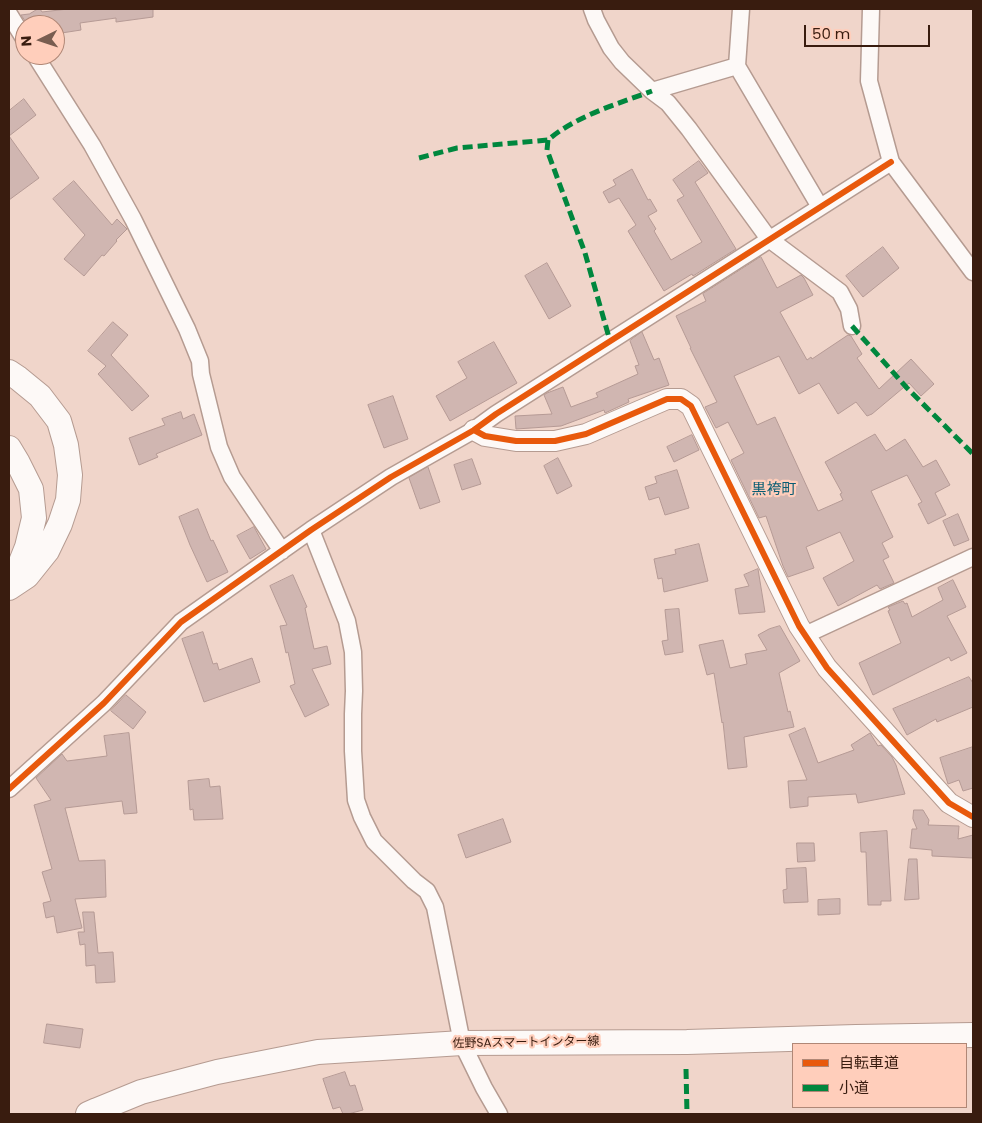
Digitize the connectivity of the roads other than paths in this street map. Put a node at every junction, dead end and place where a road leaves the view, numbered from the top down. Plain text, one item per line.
1 (592, 9) edge
2 (741, 9) edge
3 (871, 9) edge
4 (41, 65) edge
5 (737, 66) junction
6 (652, 91) junction
7 (891, 162) junction
8 (820, 207) junction
9 (769, 239) junction
10 (973, 272) edge
11 (852, 326) dead end
12 (9, 372) edge
13 (474, 430) junction
14 (9, 448) edge
15 (311, 530) junction
16 (282, 552) junction
17 (973, 557) edge
18 (9, 583) edge
19 (9, 588) edge
20 (805, 635) junction
21 (9, 789) edge
22 (973, 817) edge
23 (973, 1035) edge
24 (462, 1043) junction
25 (88, 1114) edge
26 (499, 1114) edge

1 - 6 street
2 - 5 street
3 - 7 street
4 - 16 street
5 - 6 street
5 - 8 street
6 - 9 street
7 - 8 street
7 - 10 street
8 - 9 street
9 - 11 street
9 - 13 street
12 - 19 main road
13 - 15 street
13 - 20 street
14 - 18 main road
15 - 16 street
15 - 24 street
16 - 21 street
17 - 20 street
20 - 22 street
23 - 24 main road, 佐野SAスマートインター線
24 - 25 main road, 佐野SAスマートインター線
24 - 26 street

